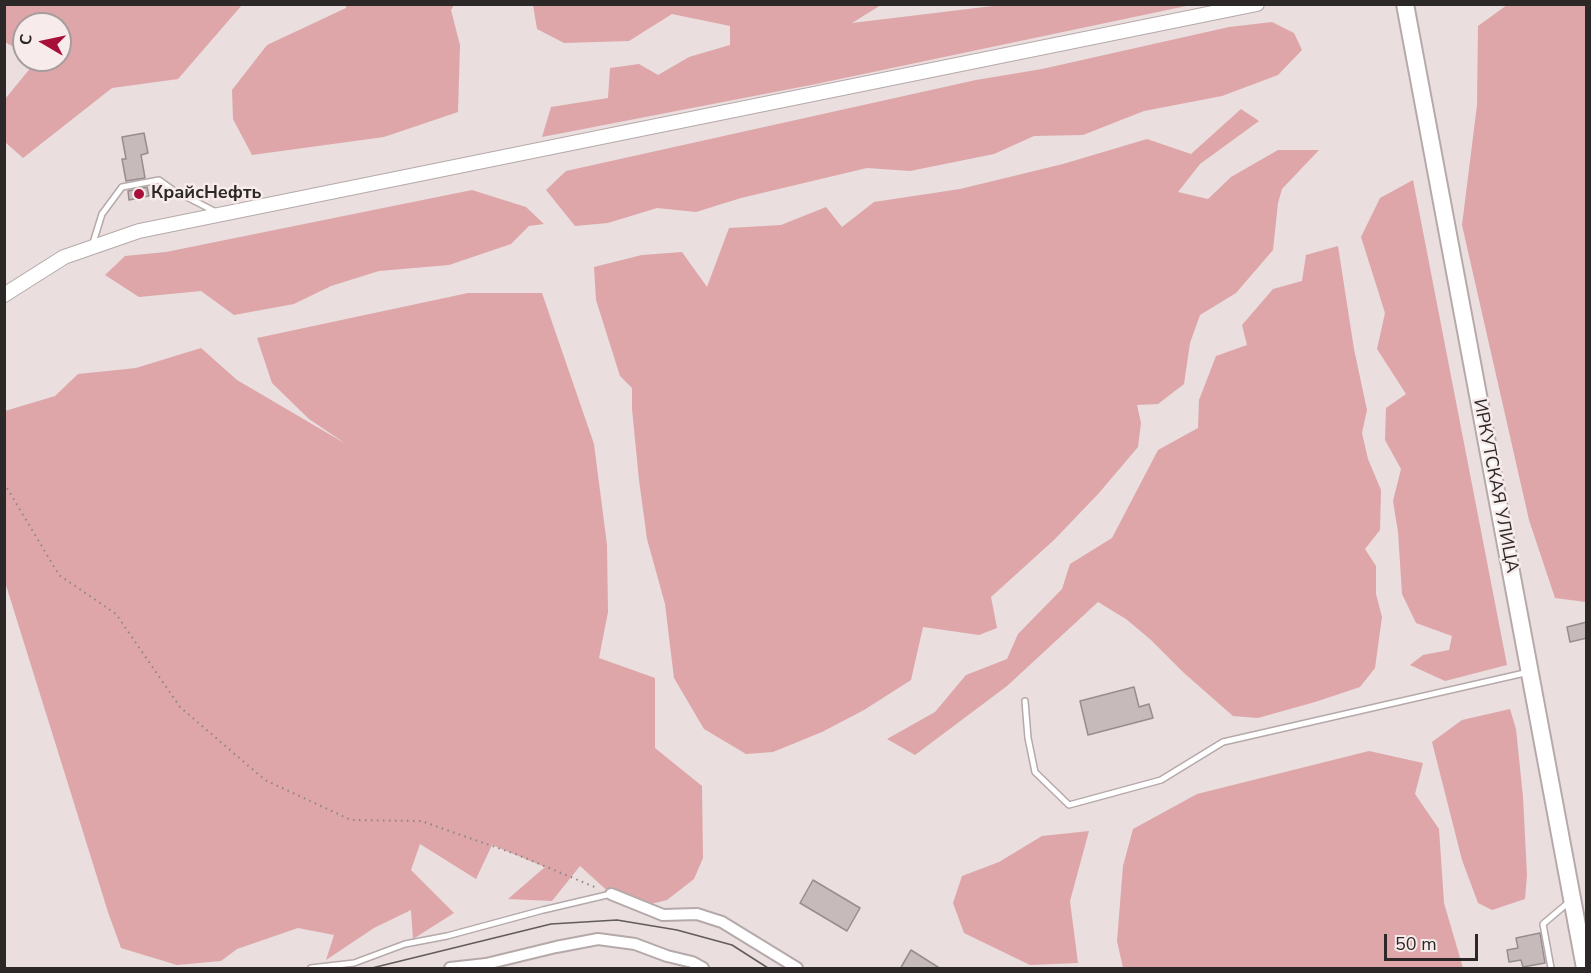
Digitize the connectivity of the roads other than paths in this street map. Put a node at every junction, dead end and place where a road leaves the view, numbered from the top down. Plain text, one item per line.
1 (1257, 4) edge
2 (1405, 4) edge
3 (220, 214) junction
4 (91, 248) junction
5 (4, 295) edge
6 (1530, 672) junction
7 (1025, 701) dead end
8 (611, 894) joint
9 (1573, 899) junction
10 (311, 969) edge
11 (450, 969) edge
12 (703, 969) edge
13 (797, 969) edge
14 (1551, 969) edge
15 (1585, 969) edge

1 - 3 street
2 - 6 main road, ИРКУТСКАЯ УЛИЦА
3 - 4 street
3 - 4 lane
4 - 5 street
6 - 7 lane
6 - 9 main road, ИРКУТСКАЯ УЛИЦА
8 - 10 lane
8 - 13 street
9 - 14 lane
9 - 15 main road, ИРКУТСКАЯ УЛИЦА
11 - 12 street

